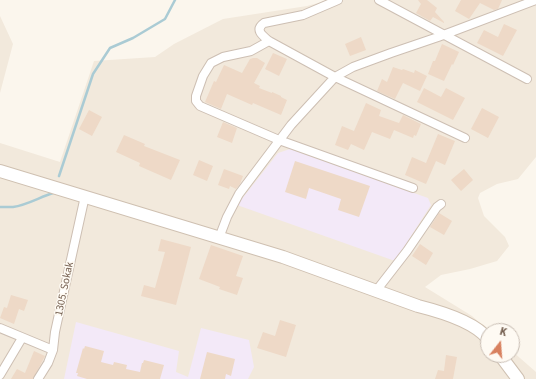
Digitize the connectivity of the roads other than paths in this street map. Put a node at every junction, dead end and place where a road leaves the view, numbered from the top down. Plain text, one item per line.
1 (338, 0) edge
2 (379, 0) edge
3 (536, 0) edge
4 (444, 34) junction
5 (269, 41) junction
6 (335, 77) junction
7 (527, 79) dead end
8 (465, 138) dead end
9 (279, 140) junction
10 (0, 171) edge
11 (413, 188) dead end
12 (85, 196) junction
13 (441, 204) dead end
14 (220, 238) junction
15 (376, 291) junction
16 (0, 328) edge
17 (480, 332) edge
18 (22, 338) junction
19 (54, 350) junction
20 (506, 363) edge
21 (0, 375) edge
22 (38, 379) edge
23 (518, 379) edge

1 - 5 street
2 - 4 street
3 - 4 street
4 - 6 street
4 - 7 street
5 - 6 street
5 - 9 street
6 - 8 street
6 - 9 street
9 - 11 street
9 - 14 street
10 - 12 street
12 - 14 street
12 - 19 street, 1305. Sokak
13 - 15 street
14 - 15 street
15 - 17 street
16 - 18 street
18 - 19 street
18 - 21 street
19 - 22 street, 1305. Sokak
20 - 23 street

